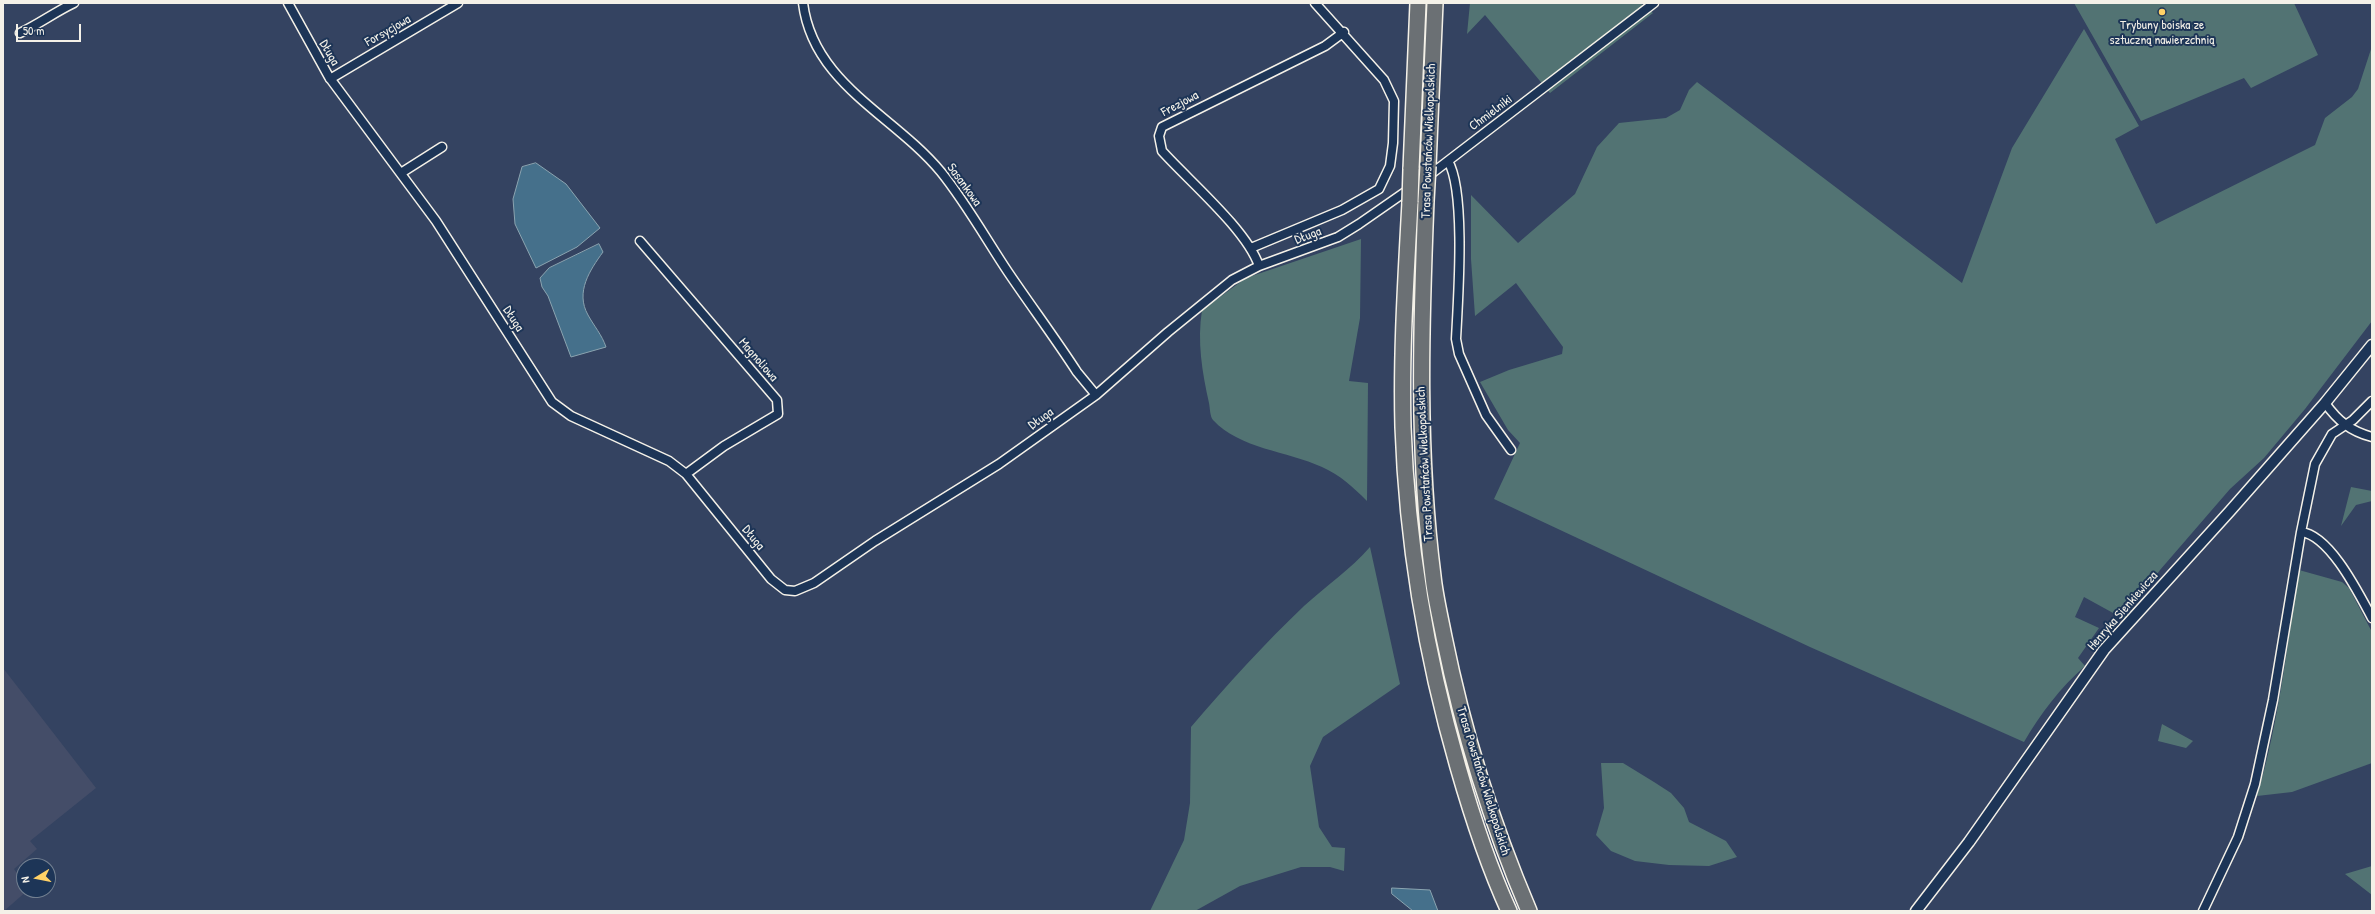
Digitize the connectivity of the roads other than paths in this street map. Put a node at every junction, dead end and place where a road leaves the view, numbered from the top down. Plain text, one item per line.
1 (74, 3) edge
2 (288, 3) edge
3 (458, 3) edge
4 (803, 3) edge
5 (1315, 3) edge
6 (1418, 3) edge
7 (1434, 3) edge
8 (1654, 3) edge
9 (1344, 32) junction
10 (20, 33) dead end
11 (330, 79) junction
12 (442, 147) dead end
13 (1448, 161) junction
14 (401, 174) junction
15 (1338, 237) joint
16 (640, 241) dead end
17 (1250, 248) junction
18 (1259, 266) junction
19 (2372, 344) edge
20 (1096, 395) junction
21 (2372, 401) edge
22 (2325, 403) junction
23 (2344, 425) junction
24 (2372, 437) edge
25 (1511, 450) dead end
26 (686, 474) junction
27 (2301, 532) junction
28 (2372, 618) edge
29 (1509, 911) edge
30 (1529, 911) edge
31 (1916, 911) edge
32 (2203, 911) edge

1 - 10 street
2 - 11 street, Długa
3 - 11 street, Forsycjowa
4 - 20 street, Sasankowa
5 - 9 street
6 - 29 highway, Trasa Powstańców Wielkopolskich, bridge
7 - 30 highway, Trasa Powstańców Wielkopolskich, bridge
8 - 13 street, Chmielniki
9 - 17 street
9 - 17 street, Frezjowa
11 - 14 street, Długa
12 - 14 street
13 - 15 street, Chmielniki
13 - 25 street
14 - 26 street, Długa
15 - 18 street, Długa
16 - 26 street, Magnoliowa
17 - 18 street, Frezjowa
18 - 20 street, Długa
19 - 22 street, Henryka Sienkiewicza
20 - 26 street, Długa
21 - 23 street
22 - 23 street
22 - 31 street, Henryka Sienkiewicza
23 - 24 street
23 - 27 street
27 - 28 street
27 - 32 street

